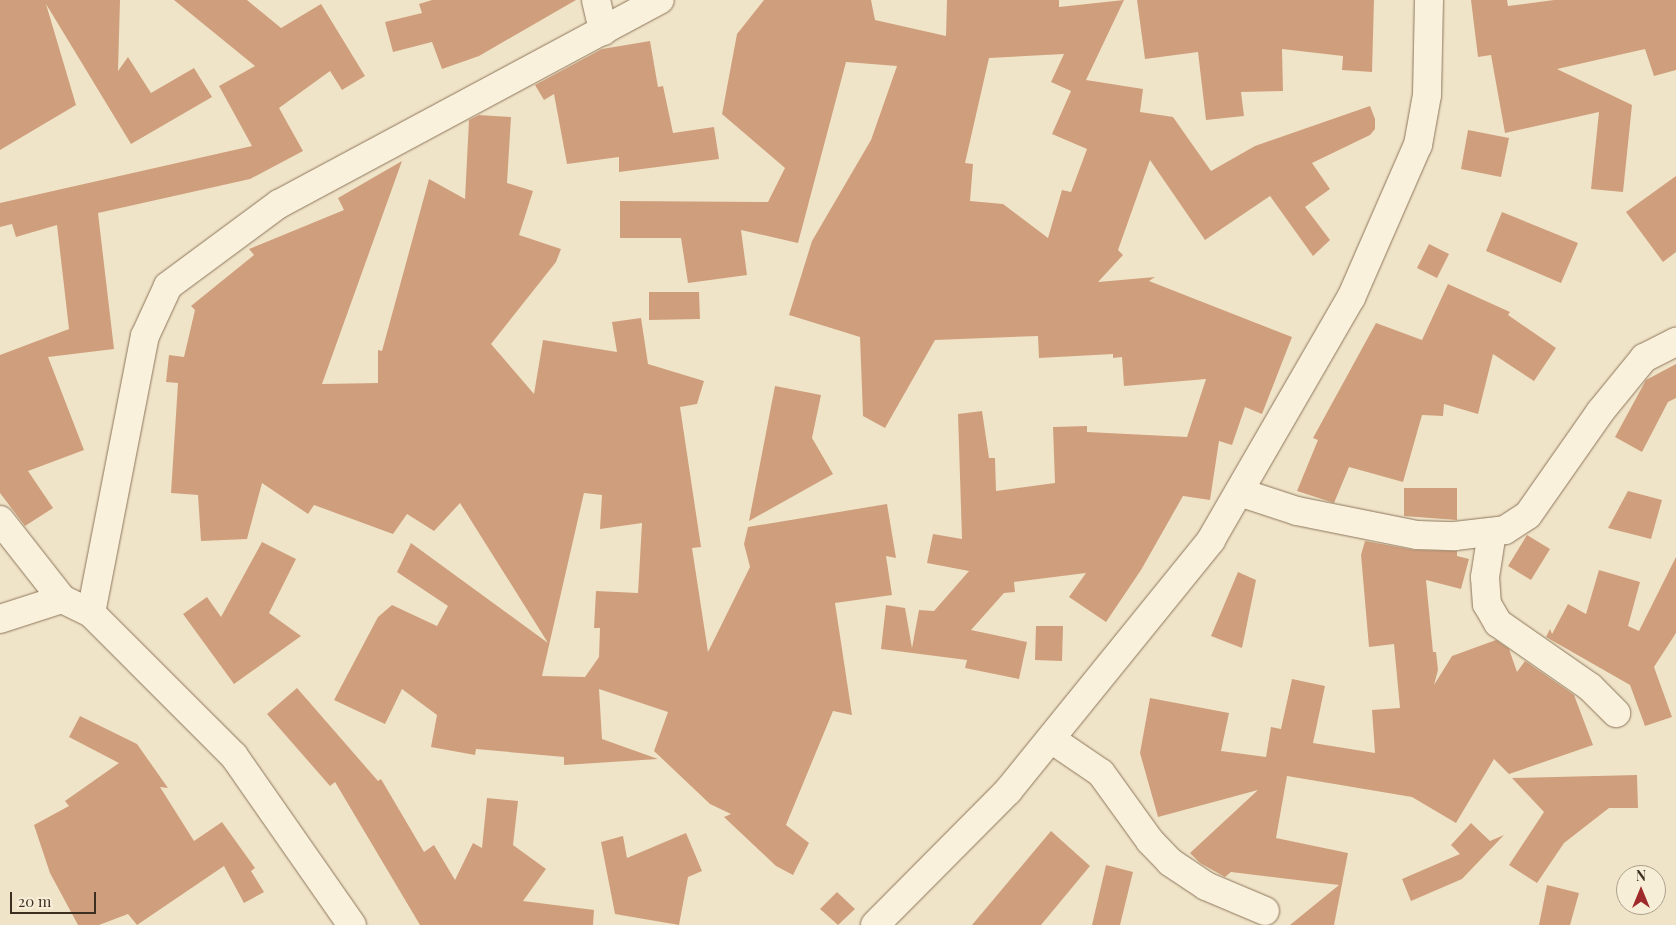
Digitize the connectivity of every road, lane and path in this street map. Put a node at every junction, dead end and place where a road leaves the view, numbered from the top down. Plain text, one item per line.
1 (596, 0) edge
2 (660, 0) edge
3 (1429, 0) edge
4 (602, 30) junction
5 (1676, 342) edge
6 (1239, 492) junction
7 (0, 520) edge
8 (1492, 532) junction
9 (62, 599) junction
10 (91, 613) junction
11 (0, 619) edge
12 (1616, 714) dead end
13 (1051, 739) junction
14 (1265, 910) dead end
15 (352, 925) edge
16 (875, 925) edge

1 - 4 street
2 - 4 street
3 - 6 street
4 - 10 street
5 - 8 street
6 - 8 street
6 - 13 street
7 - 9 street
8 - 12 street
9 - 10 street
9 - 11 street
10 - 15 street
13 - 14 street
13 - 16 street

